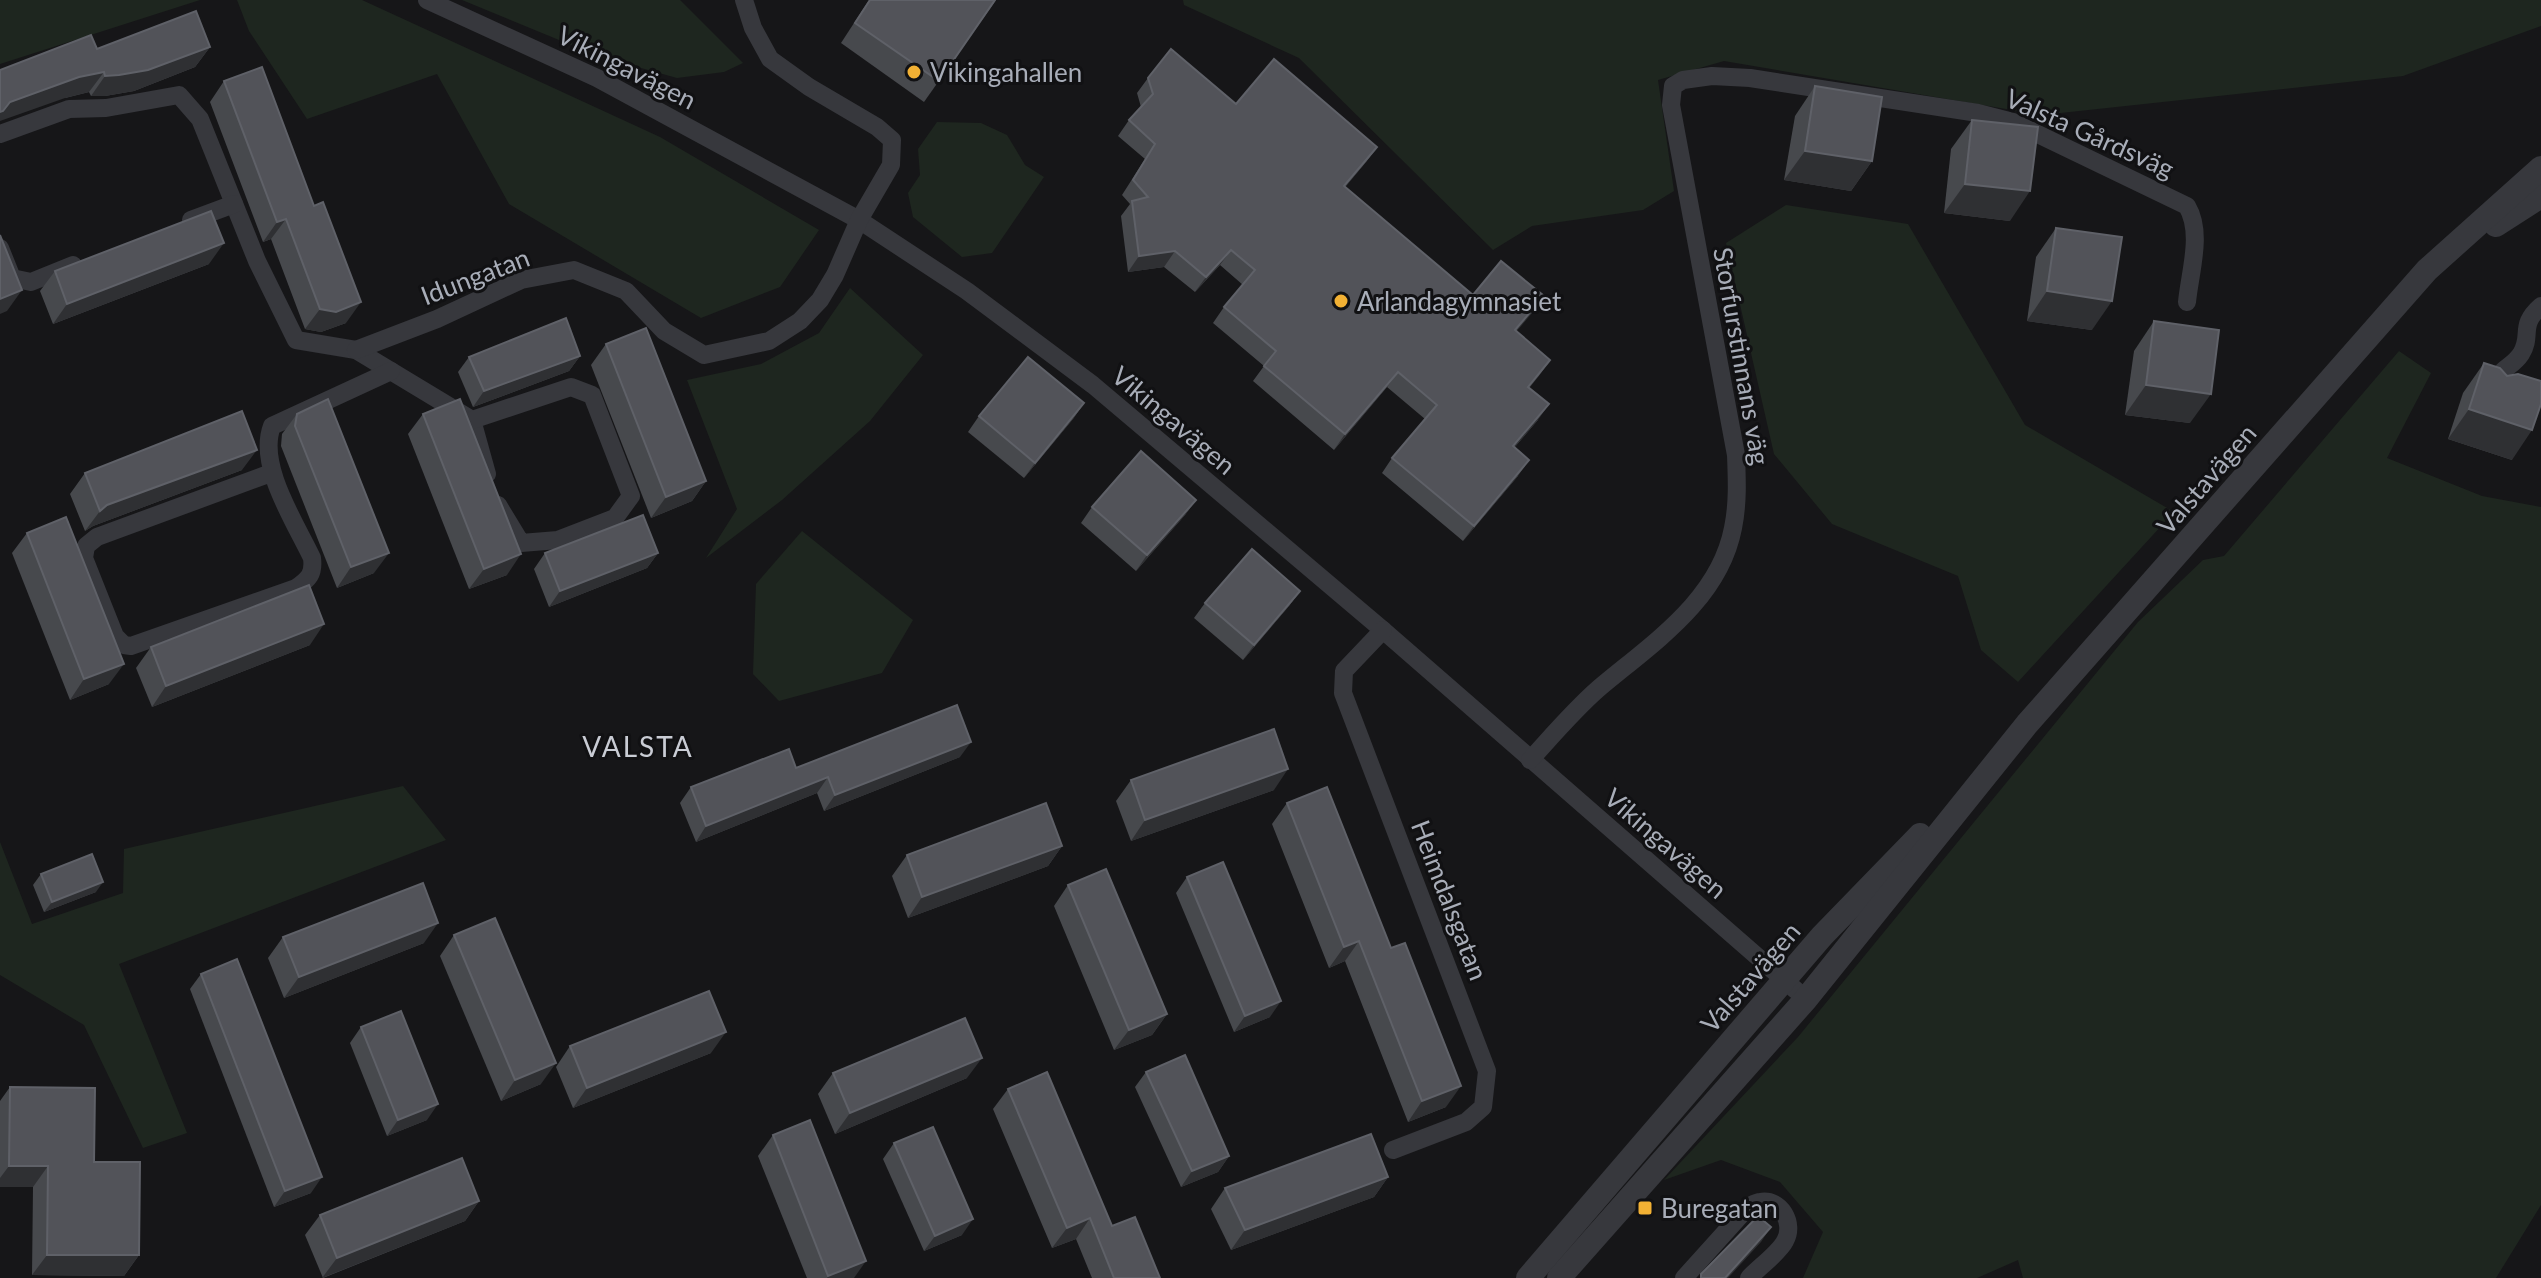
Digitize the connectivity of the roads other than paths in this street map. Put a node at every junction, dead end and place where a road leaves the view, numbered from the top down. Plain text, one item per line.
1 (427, 0) edge
2 (744, 0) edge
3 (1683, 80) joint
4 (0, 134) edge
5 (2541, 168) edge
6 (2541, 196) edge
7 (234, 204) junction
8 (859, 220) junction
9 (176, 226) edge
10 (0, 248) edge
11 (89, 259) edge
12 (2427, 270) junction
13 (2187, 302) dead end
14 (2541, 306) edge
15 (356, 350) junction
16 (391, 371) junction
17 (2490, 394) edge
18 (472, 420) junction
19 (271, 473) junction
20 (1383, 630) junction
21 (2027, 724) junction
22 (1530, 760) junction
23 (1784, 980) junction
24 (1806, 999) junction
25 (1393, 1150) dead end
26 (1528, 1278) edge
27 (1559, 1278) edge
28 (1684, 1278) edge
29 (1749, 1278) edge

1 - 8 street, Vikingavägen
2 - 8 street, Idungatan
3 - 13 street, Valsta Gårdsväg
3 - 22 street, Storfurstinnans väg
4 - 7 street
5 - 12 street, Valstavägen
6 - 12 street, Valstavägen
7 - 9 street
7 - 15 street
8 - 15 street, Idungatan
8 - 20 street, Vikingavägen
10 - 11 street
12 - 21 street, Valstavägen
14 - 17 street
15 - 16 street
16 - 18 street
16 - 19 street
18 - 18 street
19 - 19 street
20 - 22 street, Vikingavägen
20 - 25 street, Heimdalsgatan
21 - 23 street, Valstavägen
21 - 24 street, Valstavägen
22 - 23 street, Vikingavägen
23 - 24 street, Vikingavägen
23 - 26 street, Valstavägen
24 - 27 street, Valstavägen
28 - 29 street

